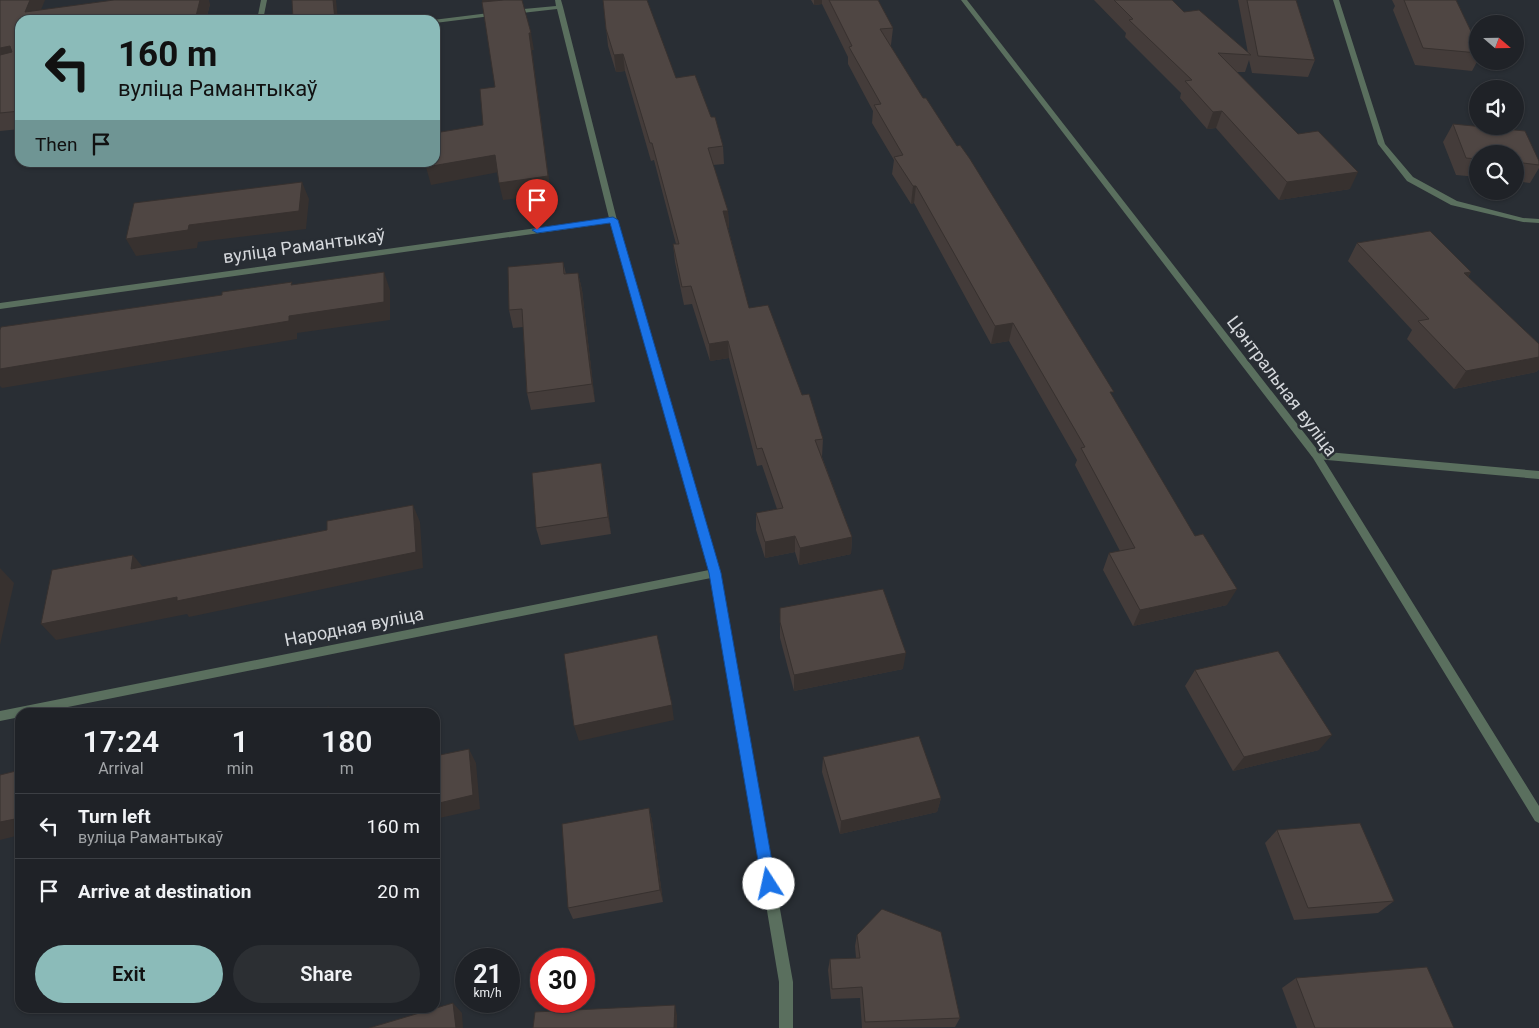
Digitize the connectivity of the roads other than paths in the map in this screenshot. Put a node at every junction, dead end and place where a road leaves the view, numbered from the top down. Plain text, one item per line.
1 (264, 0) edge
2 (964, 0) edge
3 (1336, 0) edge
4 (559, 4) edge
5 (261, 15) edge
6 (440, 20) edge
7 (613, 220) junction
8 (1539, 221) edge
9 (0, 306) edge
10 (1316, 455) junction
11 (1539, 475) edge
12 (715, 573) junction
13 (40, 708) edge
14 (15, 713) edge
15 (0, 716) edge
16 (1539, 816) edge
17 (786, 1028) edge

1 - 5 street
2 - 10 street, Цэнтральная вуліца
3 - 8 street
4 - 6 street
4 - 7 street
7 - 9 street, вуліца Рамантыкаў
7 - 12 street
10 - 11 street
10 - 16 street, Цэнтральная вуліца
12 - 13 street, Народная вуліца
12 - 17 street
14 - 15 street, Народная вуліца

